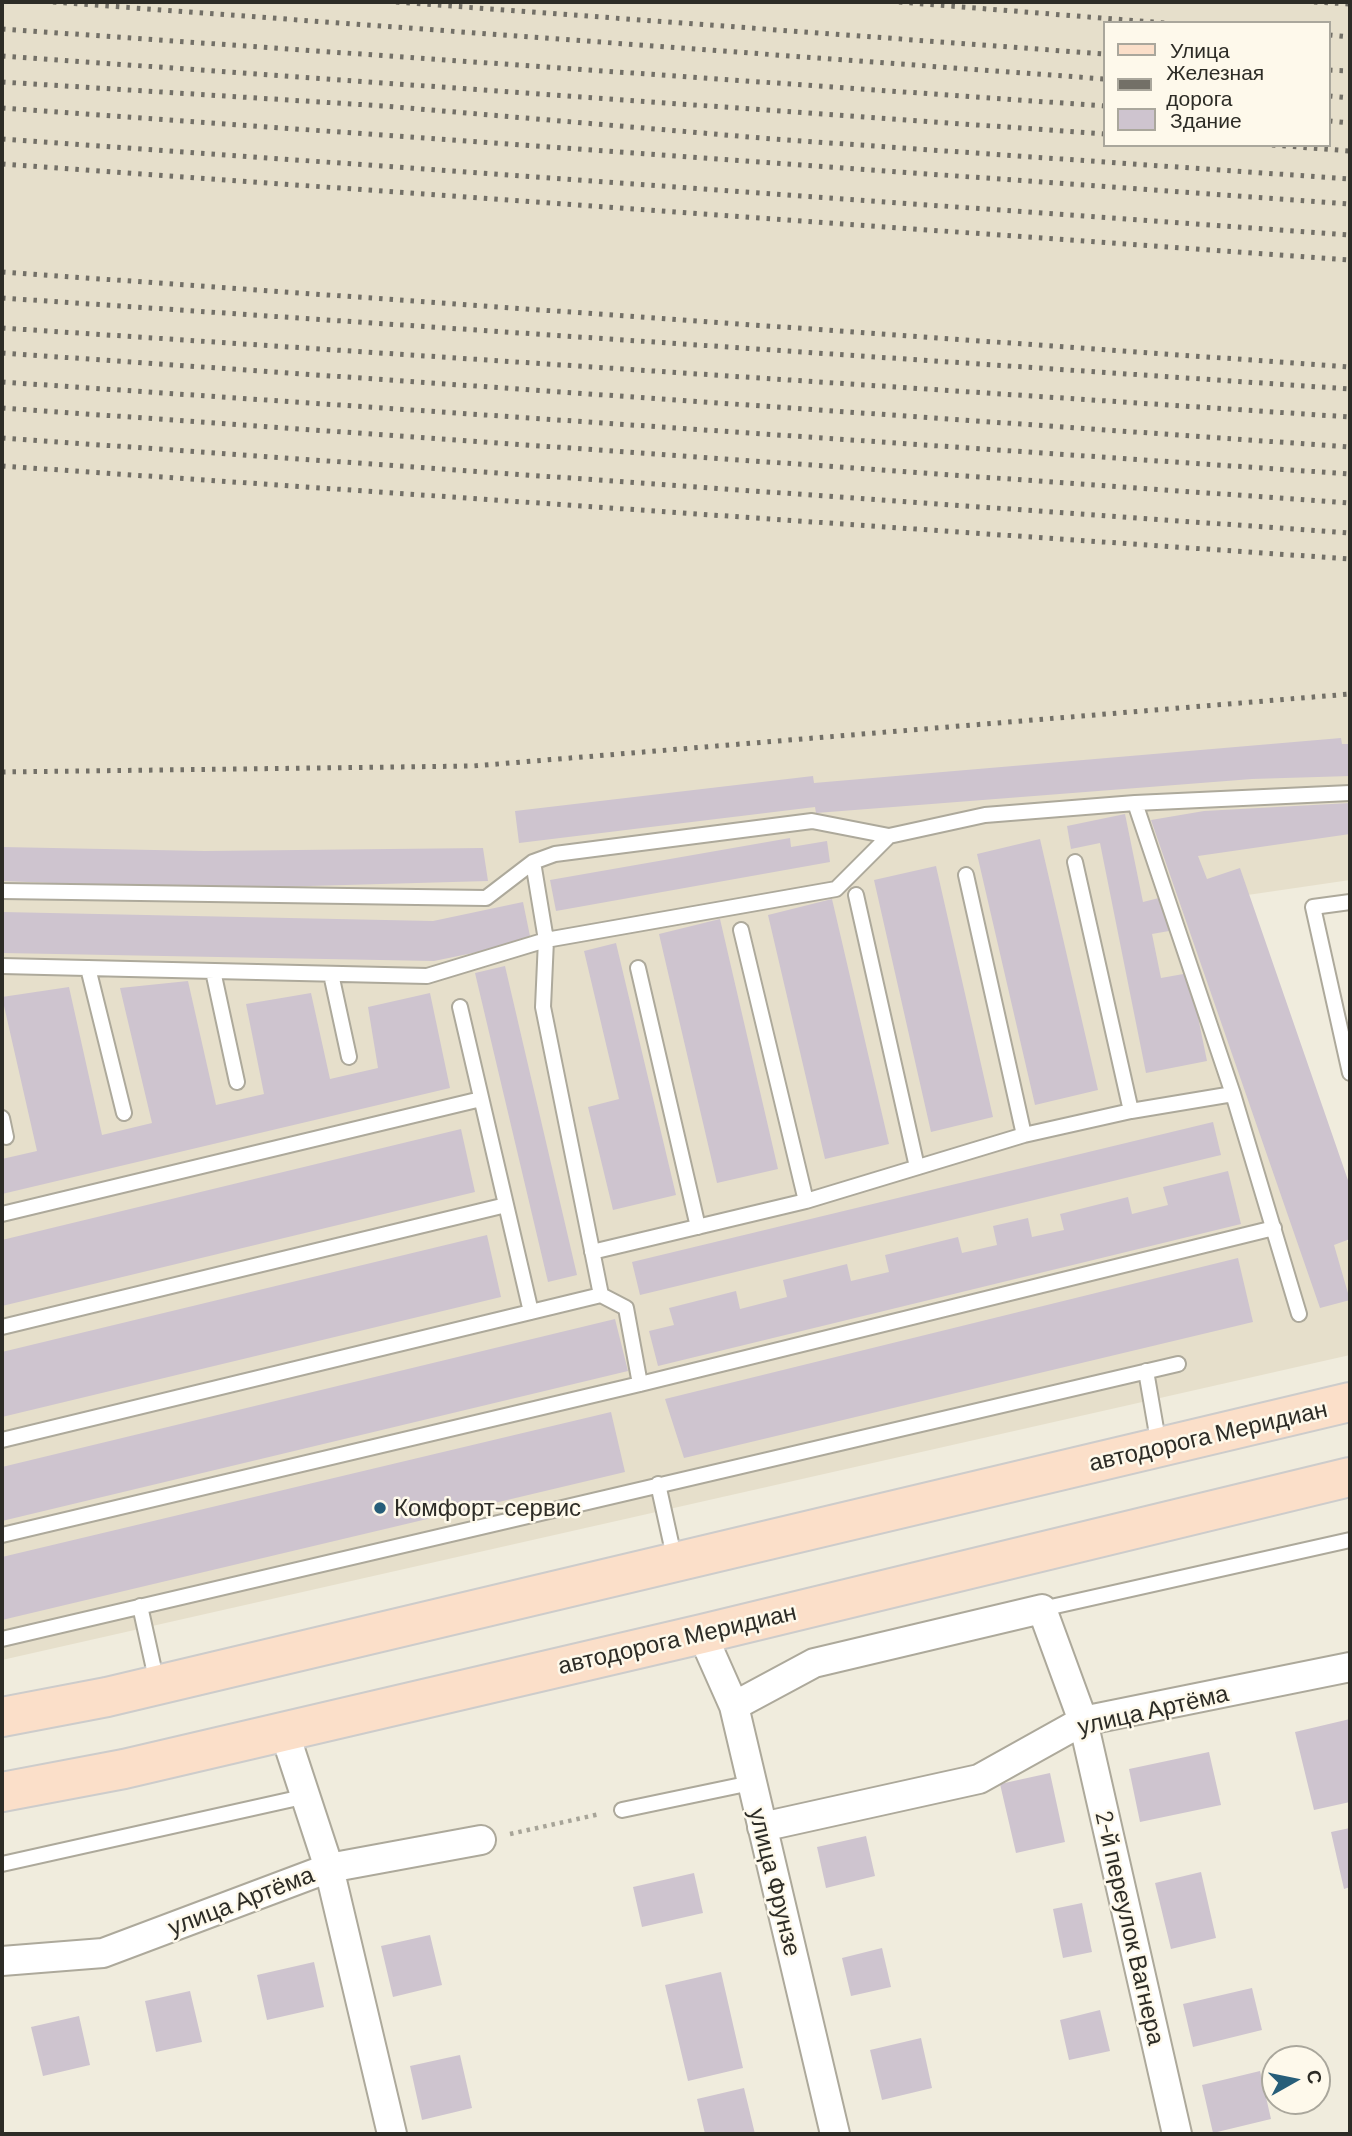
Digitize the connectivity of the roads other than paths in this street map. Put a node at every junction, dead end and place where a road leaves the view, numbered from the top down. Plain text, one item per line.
1 (1350, 793) edge
2 (1135, 803) junction
3 (889, 836) junction
4 (533, 862) junction
5 (1076, 862) dead end
6 (966, 875) dead end
7 (2, 891) edge
8 (856, 895) dead end
9 (1350, 902) edge
10 (741, 930) dead end
11 (546, 940) junction
12 (2, 966) edge
13 (89, 968) junction
14 (638, 968) dead end
15 (213, 971) junction
16 (331, 974) junction
17 (460, 1007) dead end
18 (349, 1057) dead end
19 (1350, 1073) edge
20 (237, 1082) dead end
21 (1233, 1094) junction
22 (481, 1099) junction
23 (1131, 1111) junction
24 (124, 1112) dead end
25 (2, 1118) edge
26 (1024, 1135) junction
27 (6, 1137) dead end
28 (917, 1167) junction
29 (806, 1201) junction
30 (506, 1205) junction
31 (2, 1214) edge
32 (698, 1227) junction
33 (1275, 1228) junction
34 (592, 1252) junction
35 (601, 1295) junction
36 (531, 1312) junction
37 (1299, 1314) dead end
38 (2, 1327) edge
39 (1178, 1364) dead end
40 (1146, 1371) junction
41 (640, 1384) junction
42 (1350, 1402) edge
43 (2, 1440) edge
44 (1159, 1447) junction
45 (1350, 1477) edge
46 (658, 1484) junction
47 (2, 1535) edge
48 (1350, 1539) edge
49 (676, 1562) junction
50 (141, 1606) junction
51 (1042, 1609) junction
52 (702, 1634) junction
53 (2, 1639) edge
54 (1350, 1667) edge
55 (158, 1685) junction
56 (734, 1706) junction
57 (2, 1717) edge
58 (1083, 1721) junction
59 (284, 1731) junction
60 (751, 1783) junction
61 (2, 1792) edge
62 (307, 1797) junction
63 (622, 1810) road end
64 (762, 1827) junction
65 (481, 1840) road end
66 (2, 1864) edge
67 (330, 1868) junction
68 (2, 1961) edge
69 (392, 2134) edge
70 (835, 2134) edge
71 (1178, 2134) edge

1 - 2 lane
2 - 3 lane
2 - 21 lane
3 - 4 lane
3 - 11 lane
4 - 7 lane
4 - 11 lane
5 - 23 lane
6 - 26 lane
8 - 28 lane
9 - 19 lane
10 - 29 lane
11 - 16 lane
11 - 34 lane
12 - 13 lane
13 - 15 lane
13 - 24 lane
14 - 32 lane
15 - 16 lane
15 - 20 lane
16 - 18 lane
17 - 22 lane
21 - 23 lane
21 - 33 lane
22 - 30 lane
22 - 31 lane
23 - 26 lane
25 - 27 lane
26 - 28 lane
28 - 29 lane
29 - 32 lane
30 - 36 lane
30 - 38 lane
32 - 34 lane
33 - 37 lane
33 - 41 lane
34 - 35 lane
35 - 36 lane
35 - 41 lane
36 - 43 lane
39 - 40 lane
40 - 44 lane
40 - 46 lane
41 - 47 lane
42 - 44 main road, автодорога Меридиан
44 - 49 main road, автодорога Меридиан
45 - 52 main road, автодорога Меридиан
46 - 49 lane
46 - 50 lane
48 - 51 lane
49 - 55 main road, автодорога Меридиан
50 - 53 lane
50 - 55 lane
51 - 56 street
51 - 58 street, 2-й переулок Вагнера
52 - 56 street, улица Фрунзе
52 - 59 main road, автодорога Меридиан
54 - 58 street, улица Артёма
55 - 57 main road, автодорога Меридиан
56 - 60 street, улица Фрунзе
58 - 64 street, улица Артёма
58 - 71 street, 2-й переулок Вагнера
59 - 61 main road, автодорога Меридиан
59 - 62 street
60 - 63 lane
60 - 64 street, улица Фрунзе
62 - 66 lane
62 - 67 street
64 - 70 street, улица Фрунзе
65 - 67 street, улица Артёма
67 - 68 street, улица Артёма
67 - 69 street

